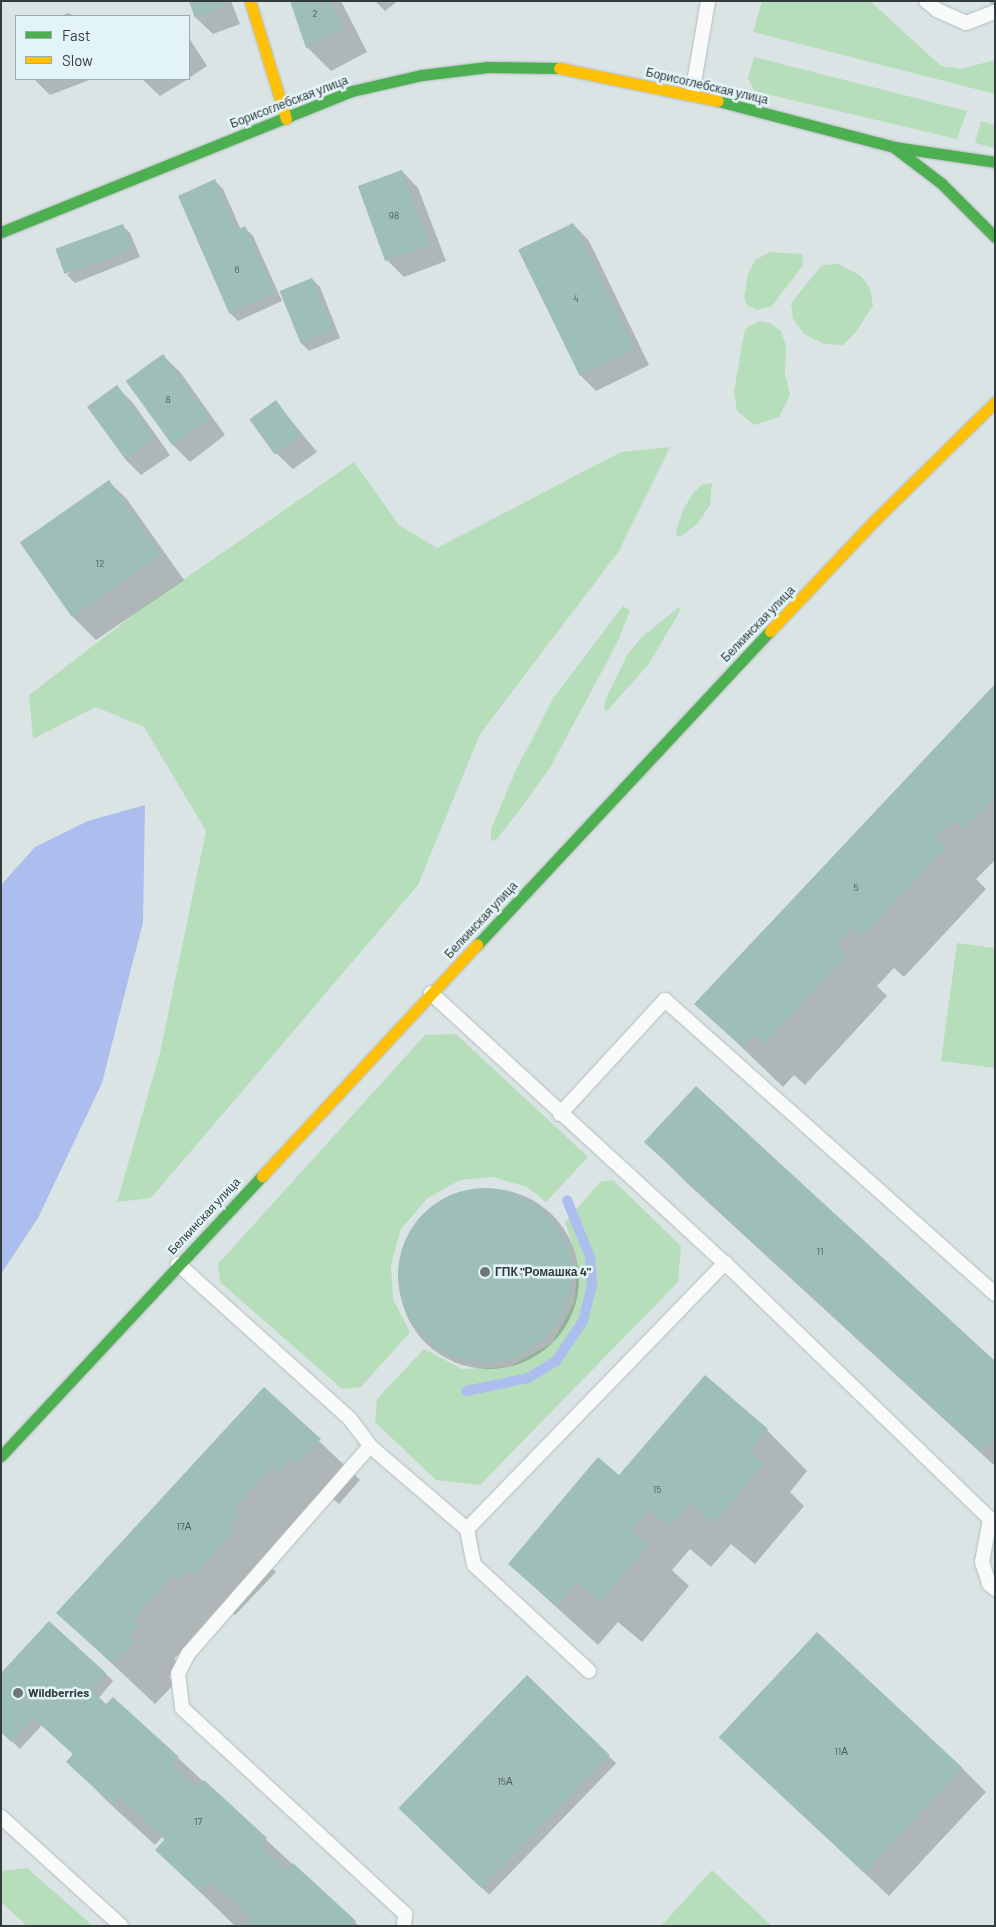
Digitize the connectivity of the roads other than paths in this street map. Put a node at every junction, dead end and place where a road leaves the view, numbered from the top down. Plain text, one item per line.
1 (250, 1) edge
2 (708, 1) edge
3 (926, 1) edge
4 (995, 12) edge
5 (692, 94) junction
6 (286, 119) junction
7 (894, 147) junction
8 (995, 162) edge
9 (1, 232) edge
10 (995, 237) edge
11 (995, 386) edge
12 (990, 405) edge
13 (431, 993) junction
14 (560, 1114) junction
15 (725, 1263) junction
16 (178, 1264) junction
17 (995, 1294) edge
18 (370, 1446) junction
19 (1, 1456) edge
20 (467, 1529) junction
21 (995, 1589) edge
22 (589, 1671) dead end
23 (1, 1817) edge
24 (121, 1926) edge
25 (404, 1926) edge

1 - 6 street
2 - 5 lane
3 - 4 lane
5 - 6 street, Борисоглебская улица
5 - 7 street, Борисоглебская улица
6 - 9 street, Борисоглебская улица
7 - 8 street, Борисоглебская улица
7 - 10 street
11 - 12 street, Белкинская улица
12 - 13 street, Белкинская улица
13 - 14 lane
13 - 16 street, Белкинская улица
14 - 15 lane
14 - 17 lane
15 - 20 lane
15 - 21 lane
16 - 18 lane
16 - 19 street, Белкинская улица
18 - 20 lane
18 - 25 lane
20 - 22 lane
23 - 24 lane

